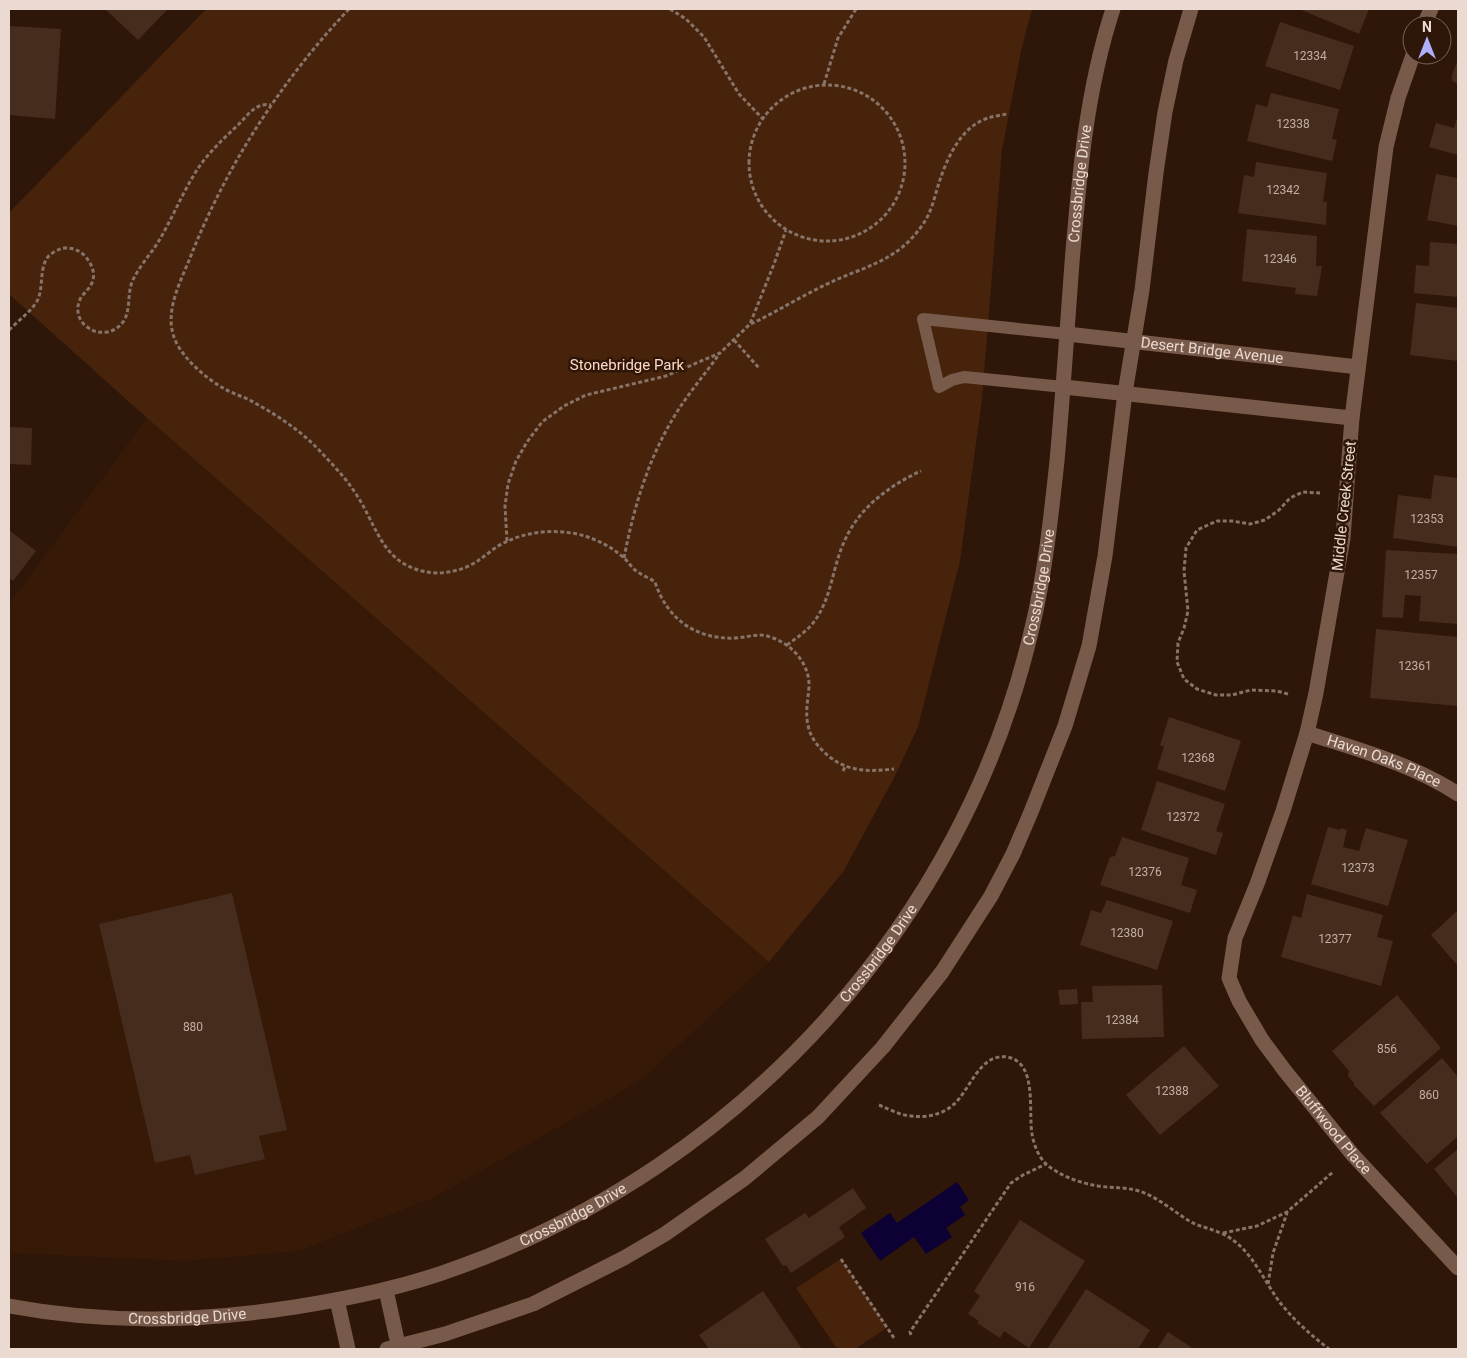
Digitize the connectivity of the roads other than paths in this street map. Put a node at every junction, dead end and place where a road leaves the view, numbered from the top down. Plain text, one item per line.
1 (1113, 9) edge
2 (1191, 9) edge
3 (1410, 65) edge
4 (1067, 334) junction
5 (1134, 341) junction
6 (1358, 367) junction
7 (1064, 387) junction
8 (1125, 393) junction
9 (1352, 418) junction
10 (1307, 733) junction
11 (1458, 794) edge
12 (1229, 978) joint
13 (1458, 1268) edge
14 (386, 1290) junction
15 (337, 1300) junction
16 (9, 1306) edge
17 (395, 1348) edge
18 (348, 1349) edge

1 - 4 street, Crossbridge Drive
2 - 5 street
3 - 6 street, Middle Creek Street
4 - 5 street, Desert Bridge Avenue
4 - 7 street, Crossbridge Drive
4 - 7 lane
5 - 6 street, Desert Bridge Avenue
5 - 8 street
6 - 9 street, Middle Creek Street
7 - 8 street
7 - 14 street, Crossbridge Drive
8 - 9 street
8 - 17 street
9 - 10 street, Middle Creek Street
10 - 11 street, Haven Oaks Place
10 - 12 street, Middle Creek Street
12 - 13 street, Bluffwood Place
14 - 15 street, Crossbridge Drive
14 - 17 street
15 - 16 street, Crossbridge Drive
15 - 18 street

